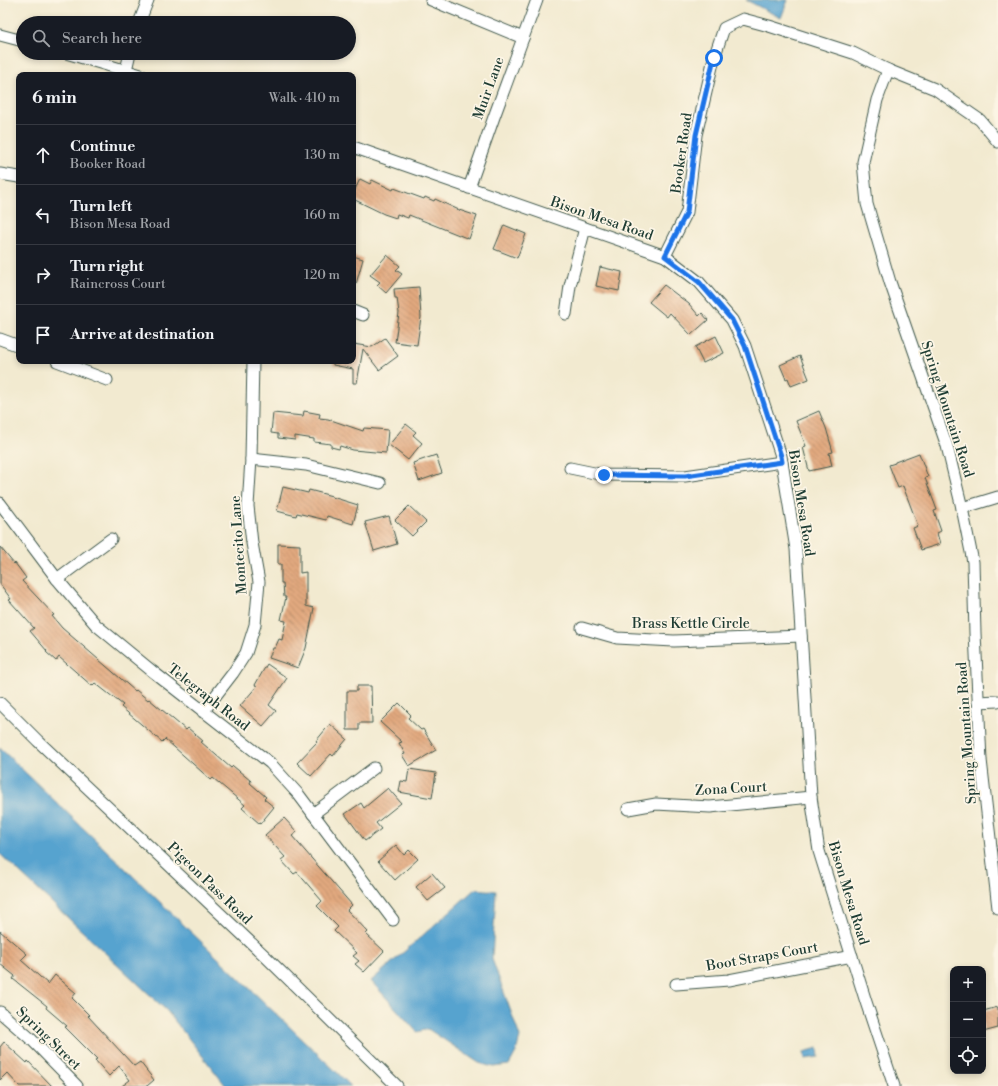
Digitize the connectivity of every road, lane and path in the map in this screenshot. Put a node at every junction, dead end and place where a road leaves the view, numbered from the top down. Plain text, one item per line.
1 (148, 0) edge
2 (431, 0) edge
3 (537, 0) edge
4 (142, 16) edge
5 (0, 34) edge
6 (523, 38) junction
7 (16, 39) edge
8 (91, 60) edge
9 (128, 60) edge
10 (126, 70) junction
11 (888, 70) junction
12 (132, 72) edge
13 (998, 142) edge
14 (356, 148) edge
15 (0, 174) edge
16 (16, 177) edge
17 (469, 188) junction
18 (585, 228) junction
19 (665, 256) junction
20 (566, 314) dead end
21 (0, 339) edge
22 (16, 345) edge
23 (65, 364) edge
24 (253, 364) edge
25 (107, 380) dead end
26 (251, 459) junction
27 (782, 462) junction
28 (570, 468) dead end
29 (380, 483) dead end
30 (998, 497) edge
31 (0, 503) edge
32 (962, 508) junction
33 (111, 539) dead end
34 (57, 579) junction
35 (582, 628) dead end
36 (802, 636) junction
37 (998, 701) edge
38 (978, 702) junction
39 (0, 703) edge
40 (203, 712) junction
41 (374, 768) dead end
42 (811, 797) junction
43 (628, 810) dead end
44 (314, 814) junction
45 (998, 908) edge
46 (393, 920) dead end
47 (852, 956) junction
48 (676, 984) dead end
49 (0, 1012) edge
50 (77, 1086) edge
51 (397, 1086) edge
52 (894, 1086) edge

1 - 4 street
2 - 6 street
3 - 6 street, Muir Lane
5 - 7 street
6 - 17 street, Muir Lane
8 - 10 street
9 - 10 street
10 - 12 street
11 - 13 street
11 - 19 street, Booker Road
11 - 32 street, Spring Mountain Road
14 - 17 street, Bison Mesa Road
15 - 16 street
17 - 18 street, Bison Mesa Road
18 - 19 street, Bison Mesa Road
18 - 20 street
19 - 27 street, Bison Mesa Road
21 - 22 street
23 - 25 street
24 - 26 street, Montecito Lane
26 - 29 street
26 - 40 street, Montecito Lane
27 - 28 street
27 - 36 street, Bison Mesa Road
30 - 32 street
31 - 34 street, Telegraph Road
32 - 38 street, Spring Mountain Road
33 - 34 street
34 - 40 street, Telegraph Road
35 - 36 street, Brass Kettle Circle
36 - 42 street, Bison Mesa Road
37 - 38 street
38 - 45 street, Spring Mountain Road
39 - 51 street, Pigeon Pass Road
40 - 44 street, Telegraph Road
41 - 44 street
42 - 43 street, Zona Court
42 - 47 street, Bison Mesa Road
44 - 46 street, Telegraph Road
47 - 48 street, Boot Straps Court
47 - 52 street, Bison Mesa Road
49 - 50 street, Spring Street

